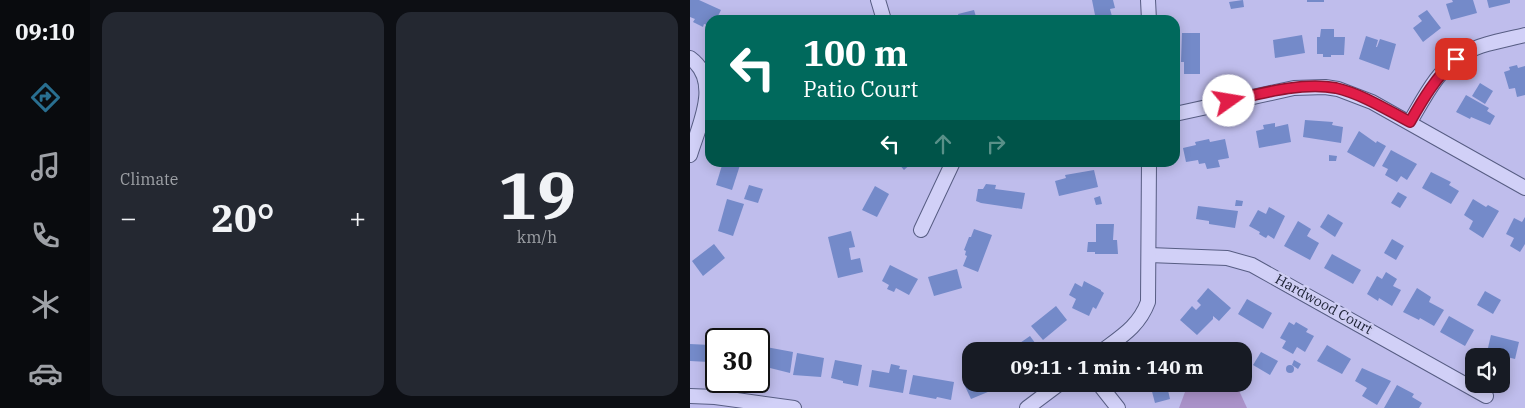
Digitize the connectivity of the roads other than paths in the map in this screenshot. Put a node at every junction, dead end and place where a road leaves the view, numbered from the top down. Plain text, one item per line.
1 (878, 0) edge
2 (1148, 0) edge
3 (882, 15) edge
4 (1149, 15) edge
5 (1525, 36) edge
6 (690, 58) edge
7 (705, 76) edge
8 (705, 102) edge
9 (1180, 113) edge
10 (1410, 122) junction
11 (690, 155) edge
12 (951, 167) edge
13 (1149, 167) edge
14 (1525, 188) edge
15 (921, 230) dead end
16 (1150, 255) junction
17 (1114, 342) edge
18 (1048, 392) edge
19 (1105, 392) edge
20 (690, 396) edge
21 (1486, 396) dead end
22 (794, 408) edge
23 (1027, 408) edge
24 (1118, 408) edge

1 - 3 street
2 - 4 street
5 - 10 street
6 - 7 street
8 - 11 street
9 - 10 street
10 - 14 street
12 - 15 street
13 - 16 street
16 - 17 street
16 - 21 street, Hardwood Court
18 - 23 street
19 - 24 street
20 - 22 street

